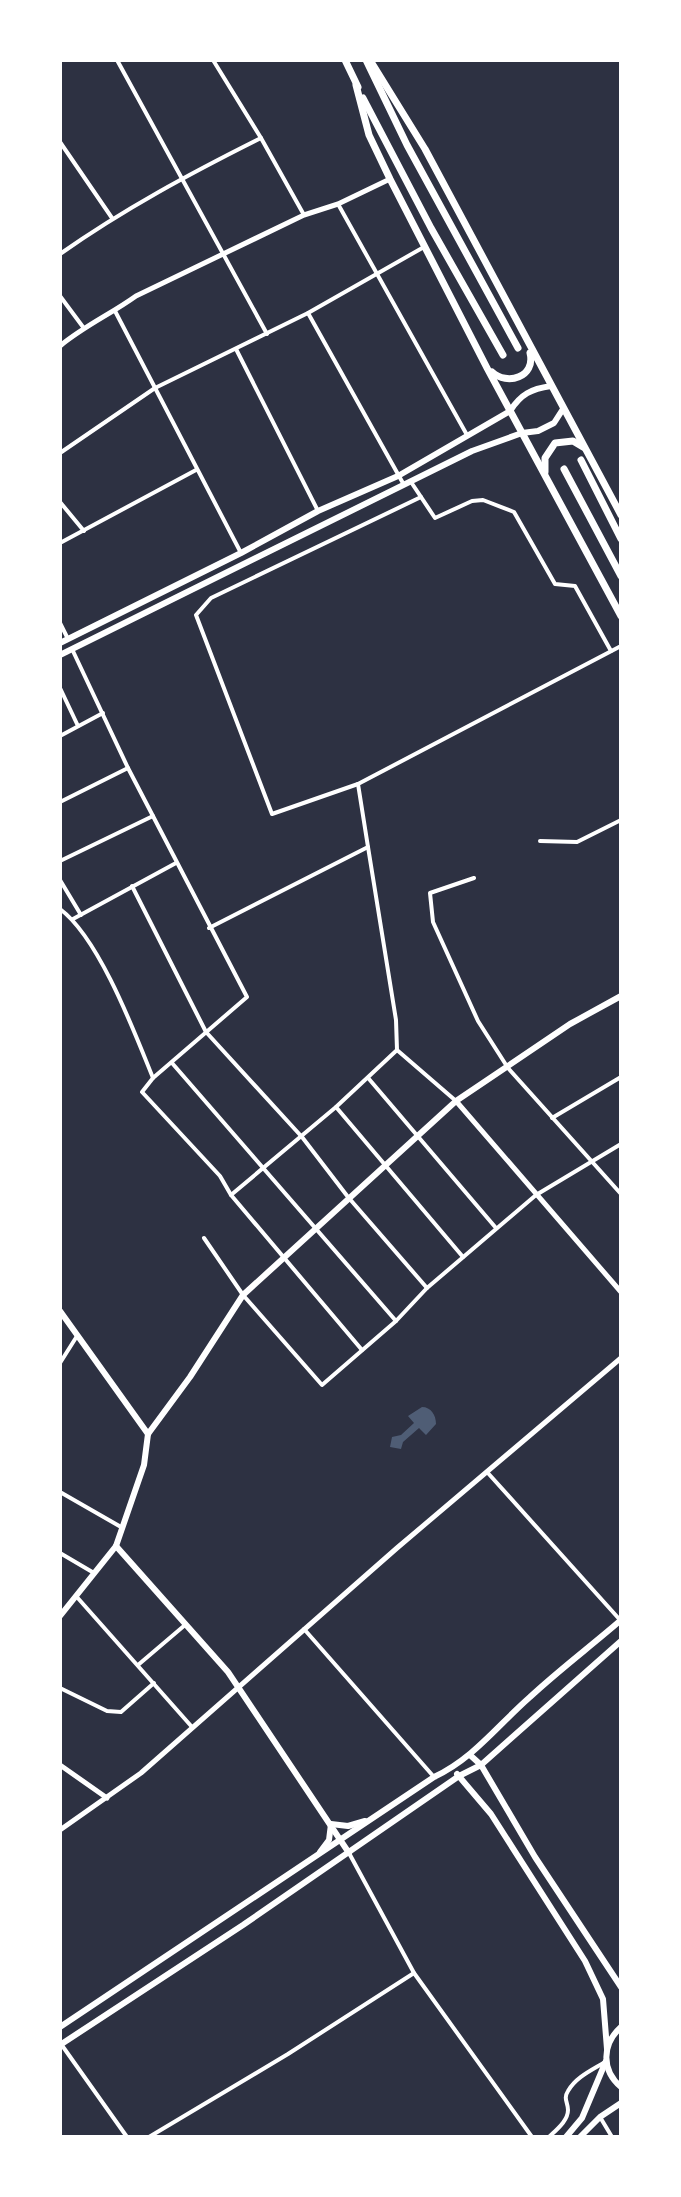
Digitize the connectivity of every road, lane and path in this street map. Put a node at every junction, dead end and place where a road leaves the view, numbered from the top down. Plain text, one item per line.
1 (117, 60) edge
2 (213, 60) edge
3 (345, 60) edge
4 (368, 60) edge
5 (356, 85) junction
6 (261, 138) junction
7 (60, 142) edge
8 (181, 178) junction
9 (390, 179) junction
10 (338, 204) junction
11 (304, 215) junction
12 (112, 218) junction
13 (424, 247) junction
14 (60, 254) edge
15 (223, 255) junction
16 (377, 272) junction
17 (60, 296) edge
18 (115, 311) junction
19 (308, 313) junction
20 (83, 327) junction
21 (267, 334) junction
22 (528, 344) junction
23 (60, 346) edge
24 (236, 348) junction
25 (518, 348) dead end
26 (503, 355) dead end
27 (487, 368) junction
28 (551, 386) junction
29 (155, 388) junction
30 (563, 409) junction
31 (510, 411) junction
32 (522, 433) junction
33 (468, 437) junction
34 (60, 442) edge
35 (63, 451) edge
36 (588, 451) junction
37 (581, 460) dead end
38 (564, 469) dead end
39 (196, 470) junction
40 (546, 475) junction
41 (398, 476) junction
42 (408, 483) junction
43 (421, 497) junction
44 (60, 502) edge
45 (318, 511) junction
46 (621, 515) edge
47 (84, 531) junction
48 (621, 539) edge
49 (60, 543) edge
50 (241, 553) junction
51 (621, 576) edge
52 (621, 616) edge
53 (60, 623) edge
54 (68, 639) junction
55 (60, 643) edge
56 (621, 646) edge
57 (72, 649) junction
58 (611, 651) junction
59 (60, 655) edge
60 (60, 688) edge
61 (103, 713) junction
62 (78, 726) junction
63 (60, 736) edge
64 (128, 768) junction
65 (358, 784) junction
66 (60, 802) edge
67 (153, 816) junction
68 (621, 820) edge
69 (540, 841) dead end
70 (368, 847) junction
71 (60, 861) edge
72 (176, 863) junction
73 (474, 878) dead end
74 (60, 880) edge
75 (132, 886) junction
76 (60, 909) edge
77 (81, 915) junction
78 (73, 919) junction
79 (209, 928) junction
80 (621, 996) edge
81 (206, 1032) junction
82 (397, 1050) junction
83 (172, 1063) junction
84 (508, 1068) junction
85 (621, 1077) edge
86 (153, 1078) junction
87 (369, 1079) junction
88 (456, 1101) junction
89 (336, 1107) junction
90 (552, 1118) junction
91 (302, 1137) junction
92 (417, 1137) junction
93 (621, 1144) edge
94 (591, 1162) junction
95 (384, 1166) junction
96 (262, 1168) junction
97 (621, 1194) edge
98 (231, 1195) junction
99 (536, 1195) junction
100 (348, 1197) junction
101 (496, 1228) junction
102 (315, 1229) junction
103 (204, 1238) dead end
104 (284, 1256) junction
105 (463, 1257) junction
106 (427, 1288) junction
107 (621, 1292) edge
108 (243, 1295) junction
109 (60, 1311) edge
110 (396, 1321) junction
111 (77, 1336) junction
112 (362, 1350) junction
113 (621, 1358) edge
114 (60, 1363) edge
115 (148, 1434) junction
116 (487, 1472) junction
117 (60, 1492) edge
118 (121, 1527) junction
119 (116, 1546) junction
120 (60, 1553) edge
121 (94, 1573) junction
122 (76, 1596) junction
123 (60, 1616) edge
124 (621, 1620) edge
125 (185, 1625) junction
126 (304, 1629) junction
127 (621, 1641) edge
128 (138, 1665) junction
129 (154, 1683) junction
130 (237, 1687) junction
131 (60, 1688) edge
132 (192, 1727) junction
133 (470, 1755) junction
134 (60, 1765) edge
135 (481, 1765) junction
136 (451, 1769) junction
137 (459, 1776) junction
138 (434, 1777) junction
139 (107, 1798) junction
140 (382, 1813) junction
141 (331, 1824) junction
142 (60, 1830) edge
143 (342, 1840) junction
144 (349, 1853) junction
145 (317, 1856) junction
146 (414, 1973) junction
147 (621, 1987) edge
148 (61, 2025) edge
149 (621, 2027) edge
150 (60, 2045) edge
151 (607, 2049) junction
152 (606, 2061) junction
153 (621, 2087) edge
154 (621, 2103) edge
155 (600, 2117) junction
156 (127, 2137) edge
157 (149, 2137) edge
158 (532, 2137) edge
159 (549, 2137) edge
160 (566, 2137) edge
161 (580, 2137) edge
162 (612, 2137) edge

1 - 8 street
2 - 6 street
3 - 5 main road
4 - 22 main road
4 - 25 main road
5 - 9 main road
5 - 26 main road
6 - 8 street
6 - 11 street
7 - 12 street
8 - 12 street
8 - 15 street
9 - 10 street
9 - 13 main road
10 - 11 street
10 - 16 street
11 - 15 street
12 - 14 street
13 - 16 street
13 - 27 main road
15 - 18 street
15 - 21 street
16 - 19 street
16 - 33 street
17 - 20 street
18 - 20 street
18 - 29 street
19 - 21 street
19 - 41 street
20 - 23 street
21 - 24 street
22 - 27 main road
22 - 28 main road
24 - 29 street
24 - 45 street
27 - 31 main road
28 - 30 main road
28 - 31 main road
29 - 35 street
29 - 39 street
30 - 32 main road
30 - 36 main road
31 - 32 main road
31 - 33 main road
32 - 40 main road
32 - 42 main road
33 - 41 main road
34 - 35 street
36 - 40 main road
36 - 46 main road
37 - 48 main road
38 - 51 main road
39 - 47 street
39 - 50 street
40 - 52 main road
41 - 42 street
41 - 45 main road
42 - 43 street
42 - 57 main road
43 - 58 street
43 - 65 street
44 - 47 street
45 - 50 main road
47 - 49 street
50 - 54 main road
53 - 54 street
54 - 55 main road
56 - 58 street
57 - 59 main road
57 - 61 street
58 - 65 street
60 - 62 street
61 - 62 street
61 - 64 street
62 - 63 street
64 - 66 street
64 - 67 street
65 - 70 street
67 - 71 street
67 - 72 street
68 - 69 street
70 - 79 street
70 - 82 street
72 - 75 street
72 - 79 street
73 - 84 street
74 - 77 street
75 - 77 street
75 - 81 street
76 - 78 street
77 - 78 street
78 - 86 street
79 - 81 street
80 - 84 main road
81 - 83 street
81 - 91 street
82 - 87 street
82 - 88 street
83 - 86 street
83 - 96 street
84 - 88 main road
84 - 90 street
85 - 90 street
86 - 98 street
87 - 89 street
87 - 92 street
88 - 92 main road
88 - 99 street
89 - 91 street
89 - 95 street
90 - 94 street
91 - 96 street
91 - 100 street
92 - 95 main road
92 - 101 street
93 - 94 street
94 - 97 street
94 - 99 street
95 - 100 main road
95 - 105 street
96 - 98 street
96 - 102 street
98 - 104 street
99 - 101 street
99 - 107 street
100 - 102 main road
100 - 106 street
101 - 105 street
102 - 104 main road
102 - 110 street
103 - 108 street
104 - 108 main road
104 - 112 street
105 - 106 street
106 - 110 street
108 - 112 street
108 - 115 main road
109 - 111 main road
110 - 112 street
111 - 114 street
111 - 115 main road
113 - 116 street
115 - 118 main road
116 - 124 street
116 - 126 street
117 - 118 street
118 - 119 main road
119 - 121 main road
119 - 125 main road
120 - 121 street
121 - 122 main road
122 - 123 main road
122 - 128 street
124 - 133 main road
125 - 128 street
125 - 130 main road
126 - 130 street
126 - 138 street
127 - 135 main road
128 - 129 street
129 - 131 street
129 - 132 street
130 - 132 street
130 - 141 main road
132 - 139 street
133 - 135 main road
133 - 136 main road
134 - 139 street
135 - 137 main road
135 - 147 main road
136 - 137 main road
136 - 138 main road
137 - 144 main road
137 - 151 main road
138 - 140 main road
139 - 142 street
140 - 141 main road
140 - 143 main road
141 - 143 main road
141 - 145 main road
143 - 144 main road
143 - 145 main road
144 - 146 street
144 - 150 main road
145 - 148 main road
146 - 157 street
146 - 158 street
149 - 151 main road
150 - 156 street
151 - 152 main road
152 - 153 main road
152 - 159 street
152 - 160 main road
154 - 155 main road
155 - 161 main road
155 - 162 street

